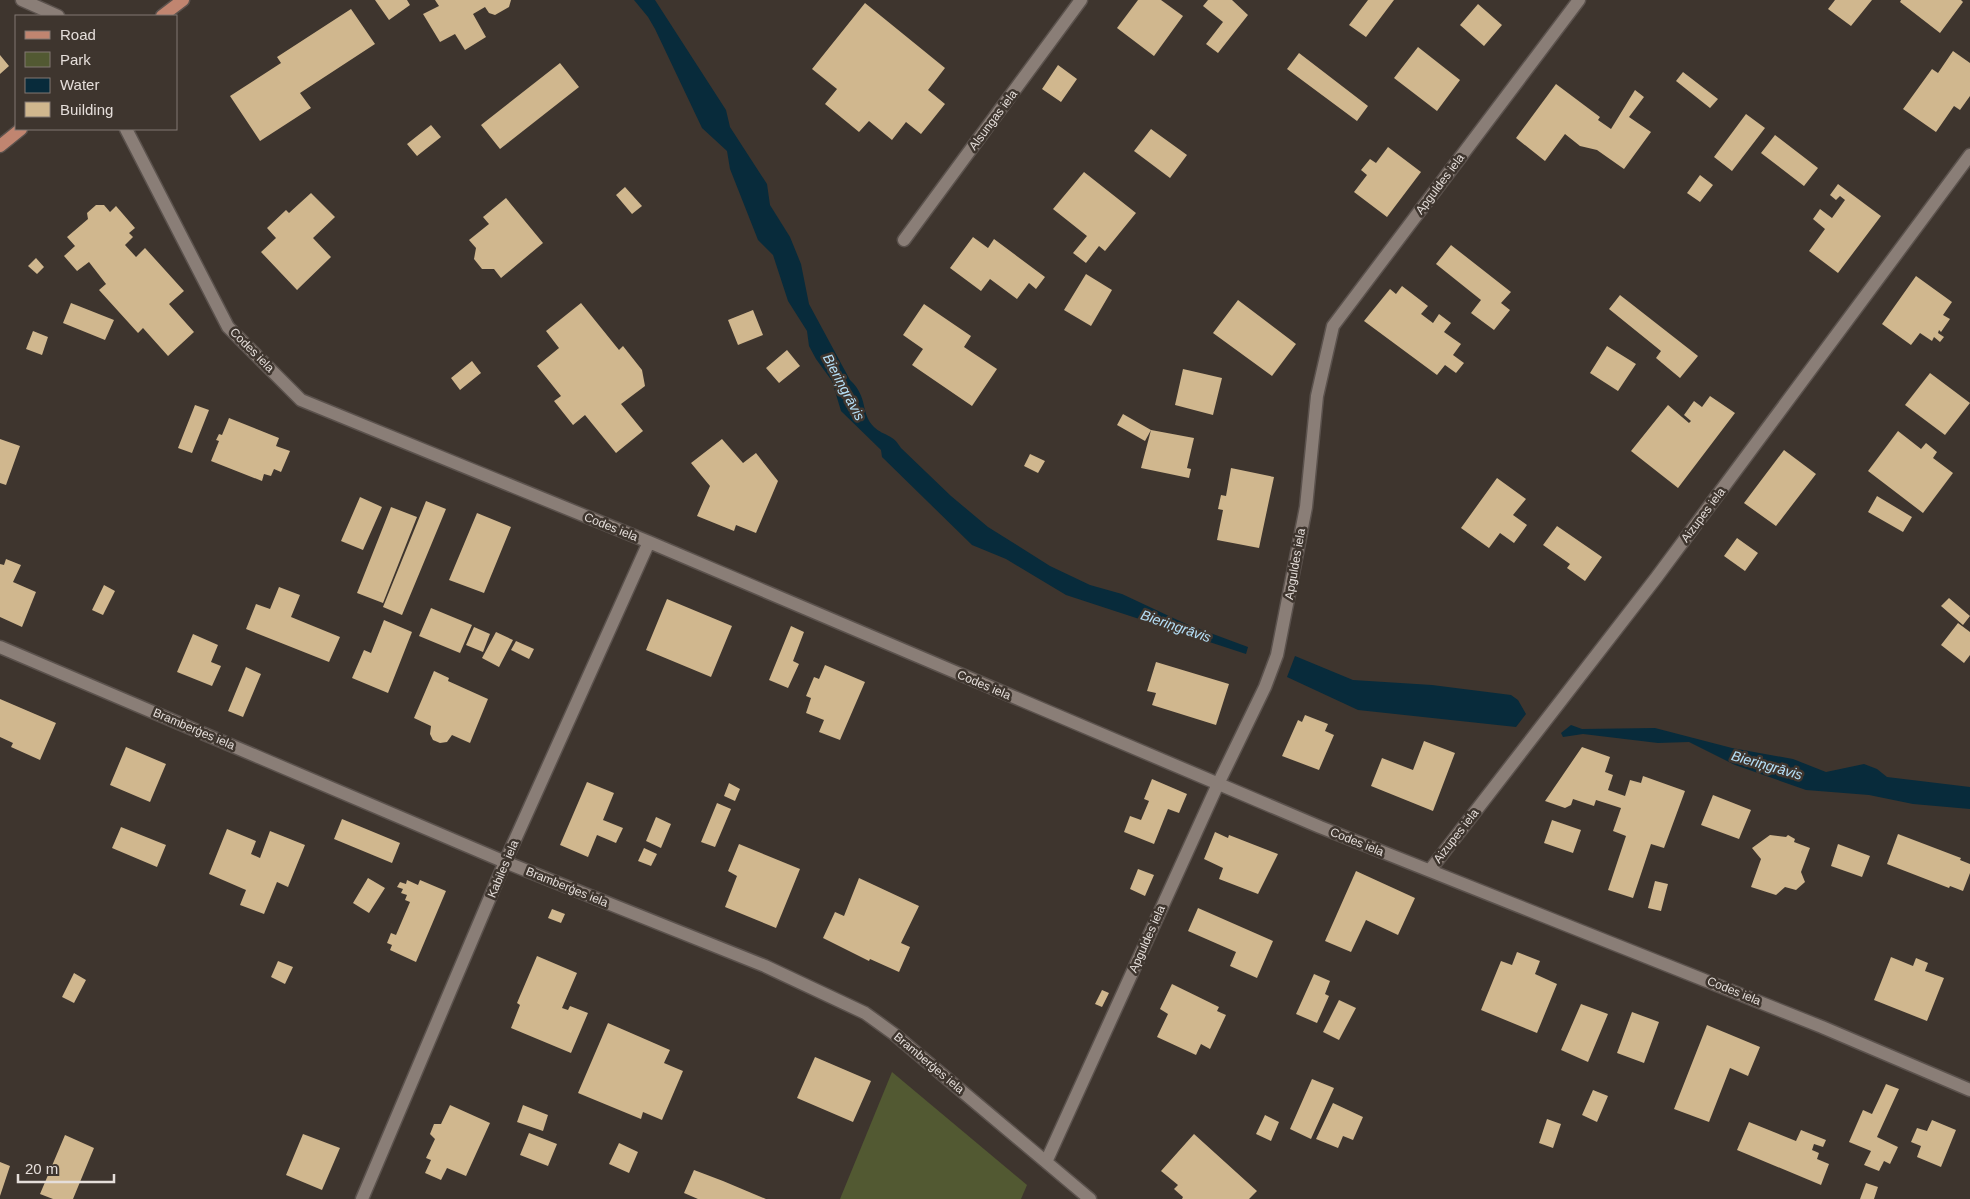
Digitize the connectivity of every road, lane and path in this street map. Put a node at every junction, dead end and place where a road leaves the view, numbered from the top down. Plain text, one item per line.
1 (22, 0) edge
2 (184, 0) edge
3 (1082, 0) edge
4 (1579, 0) edge
5 (56, 15) edge
6 (163, 15) edge
7 (20, 130) edge
8 (127, 130) edge
9 (0, 146) edge
10 (1970, 155) edge
11 (904, 240) dead end
12 (649, 542) junction
13 (0, 647) edge
14 (1218, 784) junction
15 (505, 862) junction
16 (1430, 870) junction
17 (1970, 1090) edge
18 (1046, 1162) junction
19 (362, 1199) edge
20 (1090, 1199) edge

1 - 5 street
2 - 6 main road
3 - 11 street, Alsungas iela
4 - 14 street, Apguldes iela
7 - 9 main road
8 - 12 street, Codes iela
10 - 16 street, Aizupes iela
12 - 14 street, Codes iela
12 - 15 street, Kabiles iela
13 - 15 street, Bramberģes iela
14 - 16 street, Codes iela
14 - 18 street, Apguldes iela
15 - 18 street, Bramberģes iela
15 - 19 street, Kabiles iela
16 - 17 street, Codes iela
18 - 20 street, Bramberģes iela

